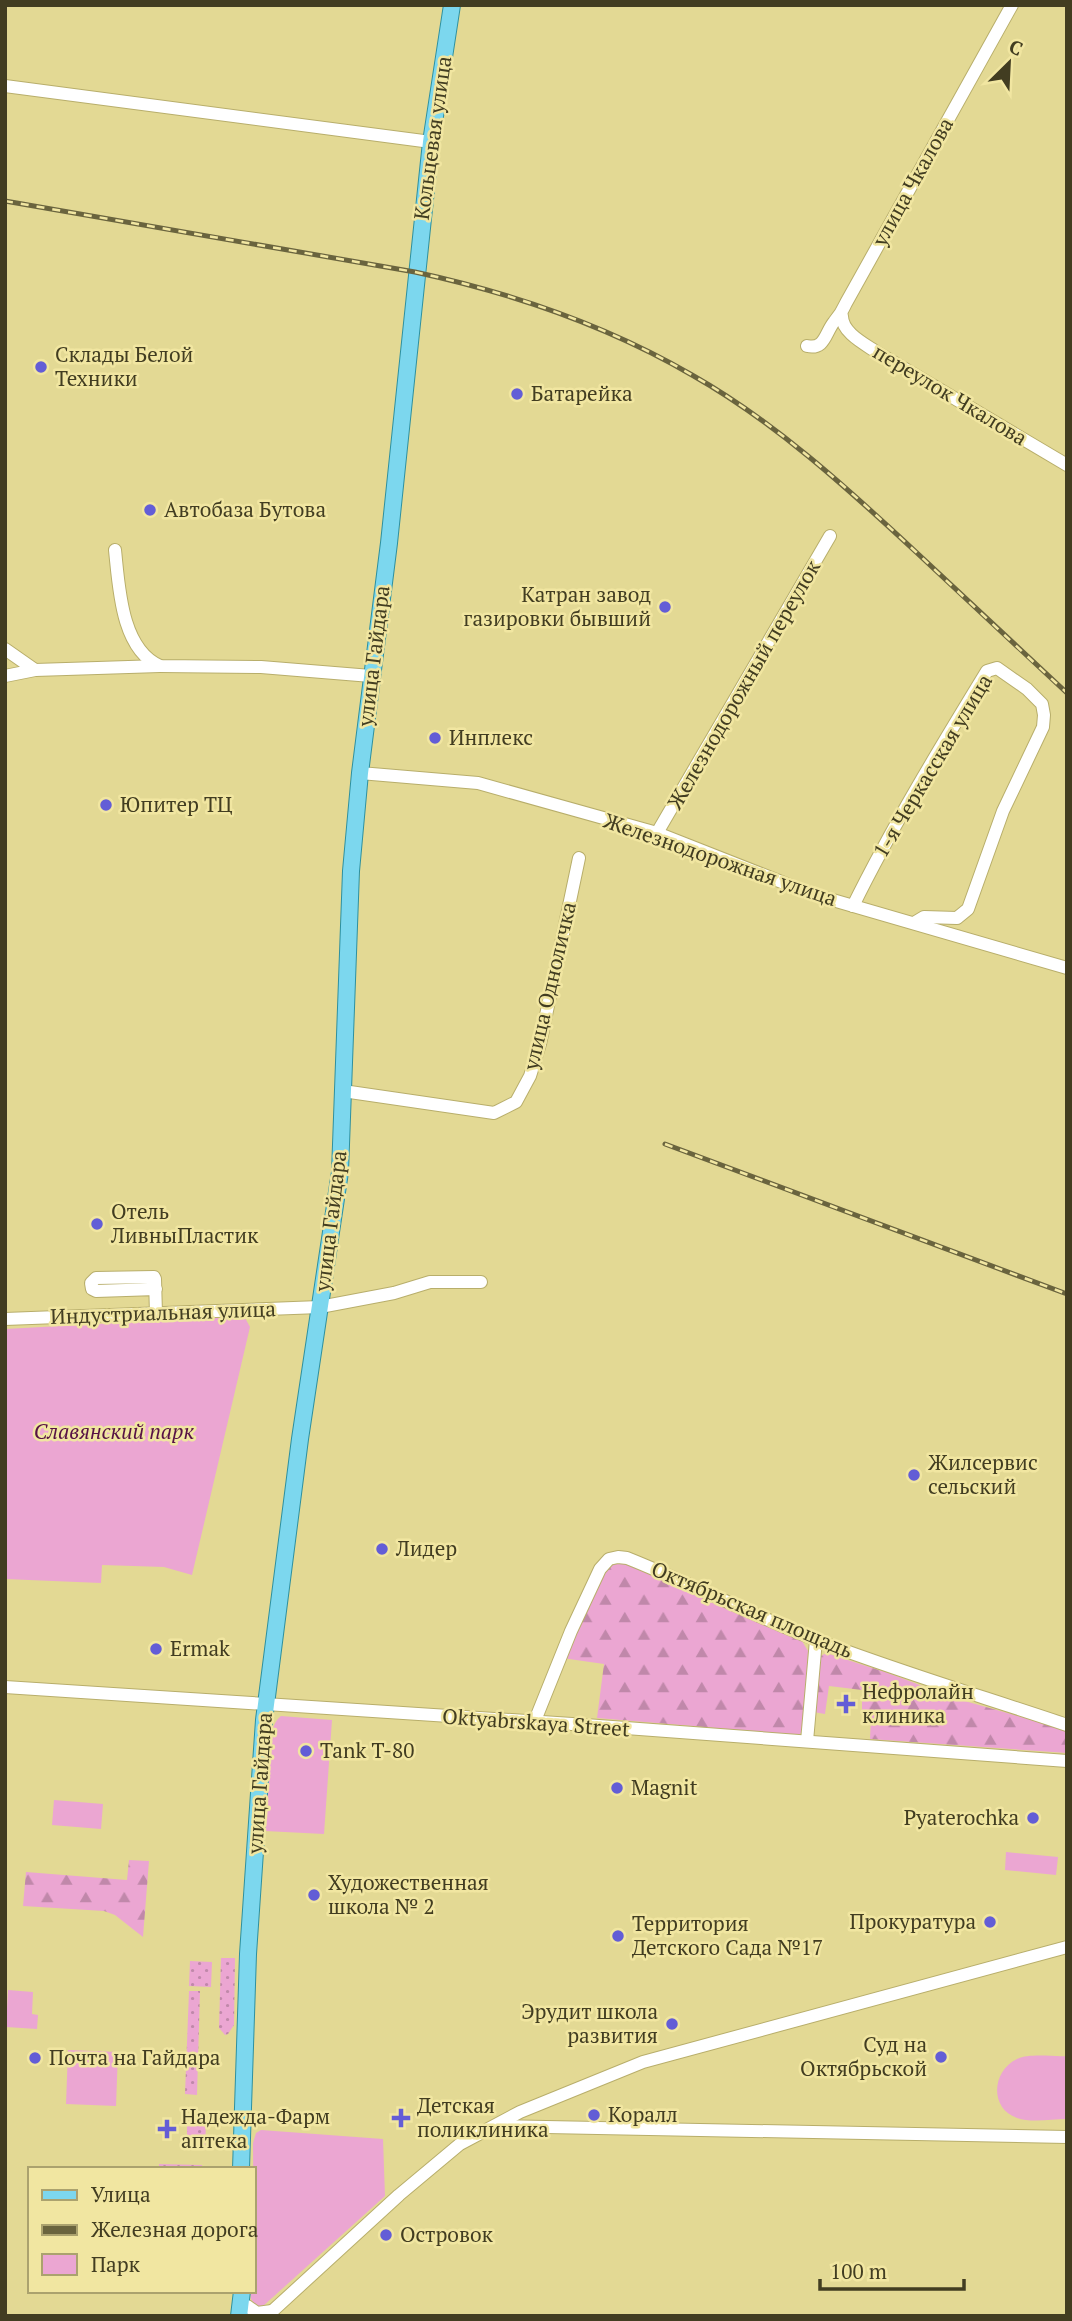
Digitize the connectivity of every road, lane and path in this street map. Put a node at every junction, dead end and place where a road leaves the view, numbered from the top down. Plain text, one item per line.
1 (452, 5) edge
2 (1012, 5) edge
3 (5, 86) edge
4 (430, 142) junction
5 (415, 272) joint
6 (842, 316) junction
7 (807, 346) dead end
8 (1067, 465) edge
9 (830, 536) dead end
10 (115, 550) dead end
11 (5, 649) edge
12 (160, 666) junction
13 (35, 670) junction
14 (5, 676) edge
15 (371, 676) junction
16 (360, 773) junction
17 (657, 833) junction
18 (579, 858) dead end
19 (853, 906) junction
20 (915, 923) junction
21 (1067, 968) edge
22 (343, 1091) junction
23 (481, 1282) dead end
24 (156, 1289) dead end
25 (320, 1307) junction
26 (156, 1314) junction
27 (5, 1319) edge
28 (816, 1640) junction
29 (5, 1687) edge
30 (266, 1704) junction
31 (534, 1723) junction
32 (1067, 1724) edge
33 (807, 1741) junction
34 (1067, 1761) edge
35 (1067, 1947) edge
36 (494, 2126) junction
37 (1067, 2137) edge
38 (241, 2167) edge
39 (244, 2305) edge
40 (273, 2314) edge

1 - 4 main road, Кольцевая улица
2 - 6 street, улица Чкалова
3 - 4 street
4 - 5 main road, Кольцевая улица
5 - 15 main road, улица Гайдара
6 - 7 street, улица Чкалова
6 - 8 street, переулок Чкалова
9 - 17 street, Железнодорожный переулок
10 - 12 street
11 - 13 street
12 - 13 street
12 - 15 street
13 - 14 street
15 - 16 main road, улица Гайдара
16 - 17 street, Железнодорожная улица
16 - 22 main road, улица Гайдара
17 - 19 street, Железнодорожная улица
18 - 22 street, улица Одноличка
19 - 20 street, Железнодорожная улица
19 - 20 street, 1-я Черкасская улица
20 - 21 street, Железнодорожная улица
22 - 25 main road, улица Гайдара
23 - 25 street, Индустриальная улица
24 - 26 street
25 - 26 street, Индустриальная улица
25 - 30 main road, улица Гайдара
26 - 27 street, Индустриальная улица
28 - 31 street, Октябрьская площадь
28 - 32 street, Октябрьская площадь
28 - 33 street
29 - 30 street, Oktyabrskaya Street
30 - 31 street, Oktyabrskaya Street
30 - 38 main road, улица Гайдара
31 - 33 street, Oktyabrskaya Street
33 - 34 street, Oktyabrskaya Street
35 - 36 street
36 - 37 street
36 - 40 street
39 - 40 street

